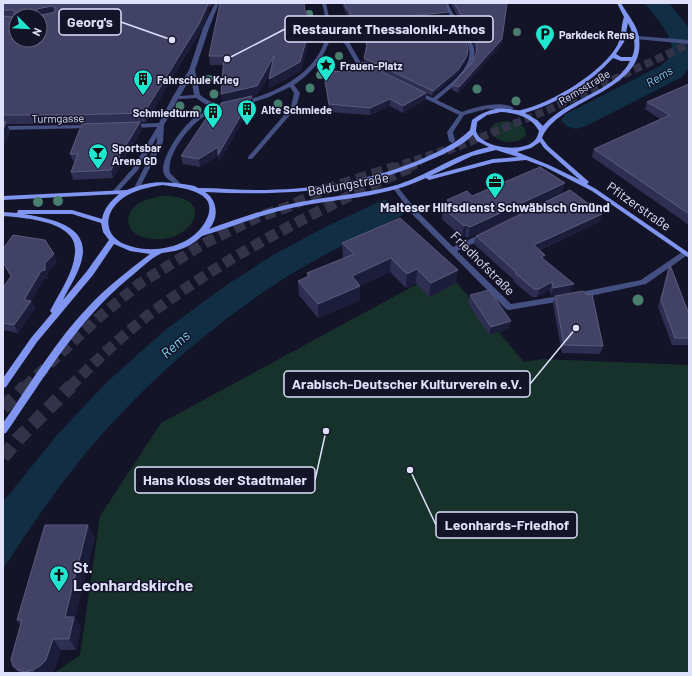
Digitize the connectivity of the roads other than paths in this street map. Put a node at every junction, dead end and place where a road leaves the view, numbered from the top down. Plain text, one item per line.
1 (217, 3) edge
2 (324, 3) edge
3 (446, 3) edge
4 (619, 3) edge
5 (626, 18) junction
6 (446, 20) edge
7 (454, 20) junction
8 (381, 26) edge
9 (329, 33) junction
10 (637, 38) junction
11 (689, 42) edge
12 (614, 54) junction
13 (634, 59) junction
14 (192, 70) junction
15 (379, 74) edge
16 (291, 85) junction
17 (413, 91) edge
18 (197, 96) junction
19 (175, 98) junction
20 (433, 101) junction
21 (222, 107) junction
22 (511, 108) dead end
23 (519, 113) junction
24 (462, 114) junction
25 (161, 125) junction
26 (126, 126) edge
27 (96, 127) edge
28 (3, 128) edge
29 (473, 131) junction
30 (542, 131) junction
31 (541, 139) junction
32 (452, 141) dead end
33 (495, 148) junction
34 (507, 150) junction
35 (250, 158) dead end
36 (528, 158) junction
37 (412, 182) junction
38 (177, 183) junction
39 (395, 187) junction
40 (133, 190) junction
41 (199, 190) junction
42 (594, 190) junction
43 (114, 193) junction
44 (3, 198) edge
45 (3, 213) edge
46 (104, 222) junction
47 (488, 233) edge
48 (201, 234) junction
49 (112, 240) junction
50 (453, 250) junction
51 (159, 251) junction
52 (687, 255) edge
53 (49, 321) junction
54 (3, 385) edge
55 (3, 430) edge

1 - 14 street
2 - 9 street
3 - 7 street
4 - 5 main road
5 - 10 main road
5 - 12 main road, Remsstraße
6 - 7 street
7 - 20 street
8 - 9 street
9 - 15 street
9 - 16 street
10 - 11 street
10 - 13 main road, Remsstraße
12 - 13 main road, Remsstraße
12 - 23 main road, Remsstraße
13 - 30 main road, Remsstraße
14 - 18 street
14 - 19 street
16 - 21 street
16 - 35 street
17 - 20 street
18 - 19 street
18 - 21 street
19 - 25 street
20 - 24 street
21 - 38 street
22 - 24 street
23 - 29 main road
23 - 30 main road
24 - 32 street
25 - 26 street
25 - 40 street
25 - 43 street
27 - 28 street, Turmgasse
29 - 33 main road
29 - 41 main road, Baldungstraße
30 - 31 main road
31 - 34 main road
31 - 42 main road, Pfitzerstraße
33 - 34 main road
33 - 37 main road, Baldungstraße
34 - 36 main road, Pfitzerstraße
36 - 37 main road
36 - 42 main road, Pfitzerstraße
37 - 39 main road, Baldungstraße
38 - 40 main road
38 - 41 main road
39 - 48 main road, Baldungstraße
39 - 50 street, Friedhofstraße
40 - 43 main road
40 - 46 main road
41 - 48 main road
42 - 52 main road, Pfitzerstraße
43 - 44 main road
45 - 46 main road
45 - 53 main road
46 - 49 main road
47 - 50 street
48 - 51 main road
49 - 51 main road
49 - 53 main road
50 - 52 street, Friedhofstraße
51 - 55 main road
53 - 54 main road

